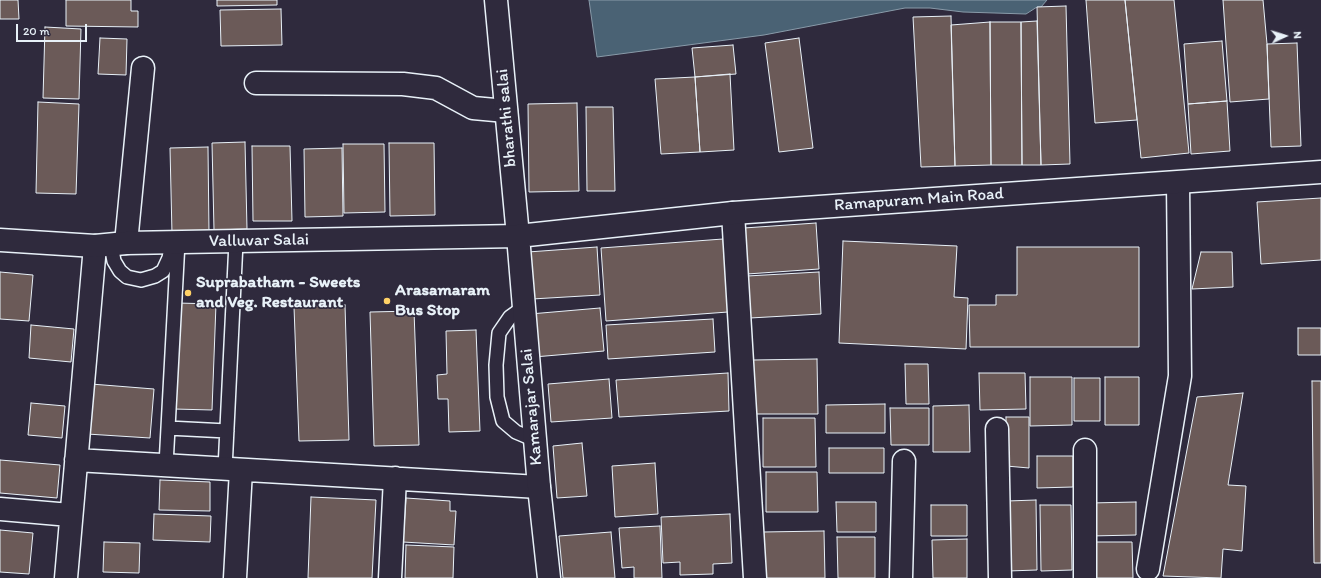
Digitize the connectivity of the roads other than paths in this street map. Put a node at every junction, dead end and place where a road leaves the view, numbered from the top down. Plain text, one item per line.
1 (496, 0) edge
2 (143, 68) dead end
3 (256, 83) dead end
4 (506, 111) junction
5 (1321, 172) edge
6 (1178, 183) junction
7 (733, 213) junction
8 (518, 236) junction
9 (0, 240) edge
10 (175, 242) junction
11 (236, 242) junction
12 (111, 245) junction
13 (524, 307) junction
14 (168, 428) junction
15 (997, 429) dead end
16 (227, 431) junction
17 (535, 440) junction
18 (1085, 450) dead end
19 (76, 460) junction
20 (904, 461) dead end
21 (166, 465) junction
22 (233, 469) junction
23 (395, 478) junction
24 (539, 487) junction
25 (0, 509) edge
26 (70, 515) junction
27 (1148, 569) dead end
28 (66, 578) edge
29 (235, 578) edge
30 (390, 578) edge
31 (549, 578) edge
32 (755, 578) edge
33 (902, 578) edge
34 (1000, 578) edge
35 (1085, 578) edge

1 - 4 street, bharathi salai
2 - 12 street
3 - 4 street
4 - 8 street, bharathi salai
5 - 6 street, Ramapuram Main Road
6 - 7 street, Ramapuram Main Road
6 - 27 street
7 - 8 street, Ramapuram Main Road
7 - 32 street
8 - 11 street, Valluvar Salai
8 - 13 street, Kamarajar Salai
9 - 12 street, Valluvar Salai
10 - 11 street, Valluvar Salai
10 - 12 street, Valluvar Salai
10 - 12 lane
10 - 14 lane
11 - 16 lane
12 - 19 street
13 - 17 street, Kamarajar Salai
13 - 17 lane
14 - 16 lane
14 - 21 lane
15 - 34 street
16 - 22 lane
17 - 24 street, Kamarajar Salai
18 - 35 street
19 - 21 street
19 - 26 street
20 - 33 street
21 - 22 street
22 - 23 street
22 - 29 street
23 - 24 street
23 - 30 street
24 - 31 street, Kamarajar Salai
25 - 26 street
26 - 28 street

